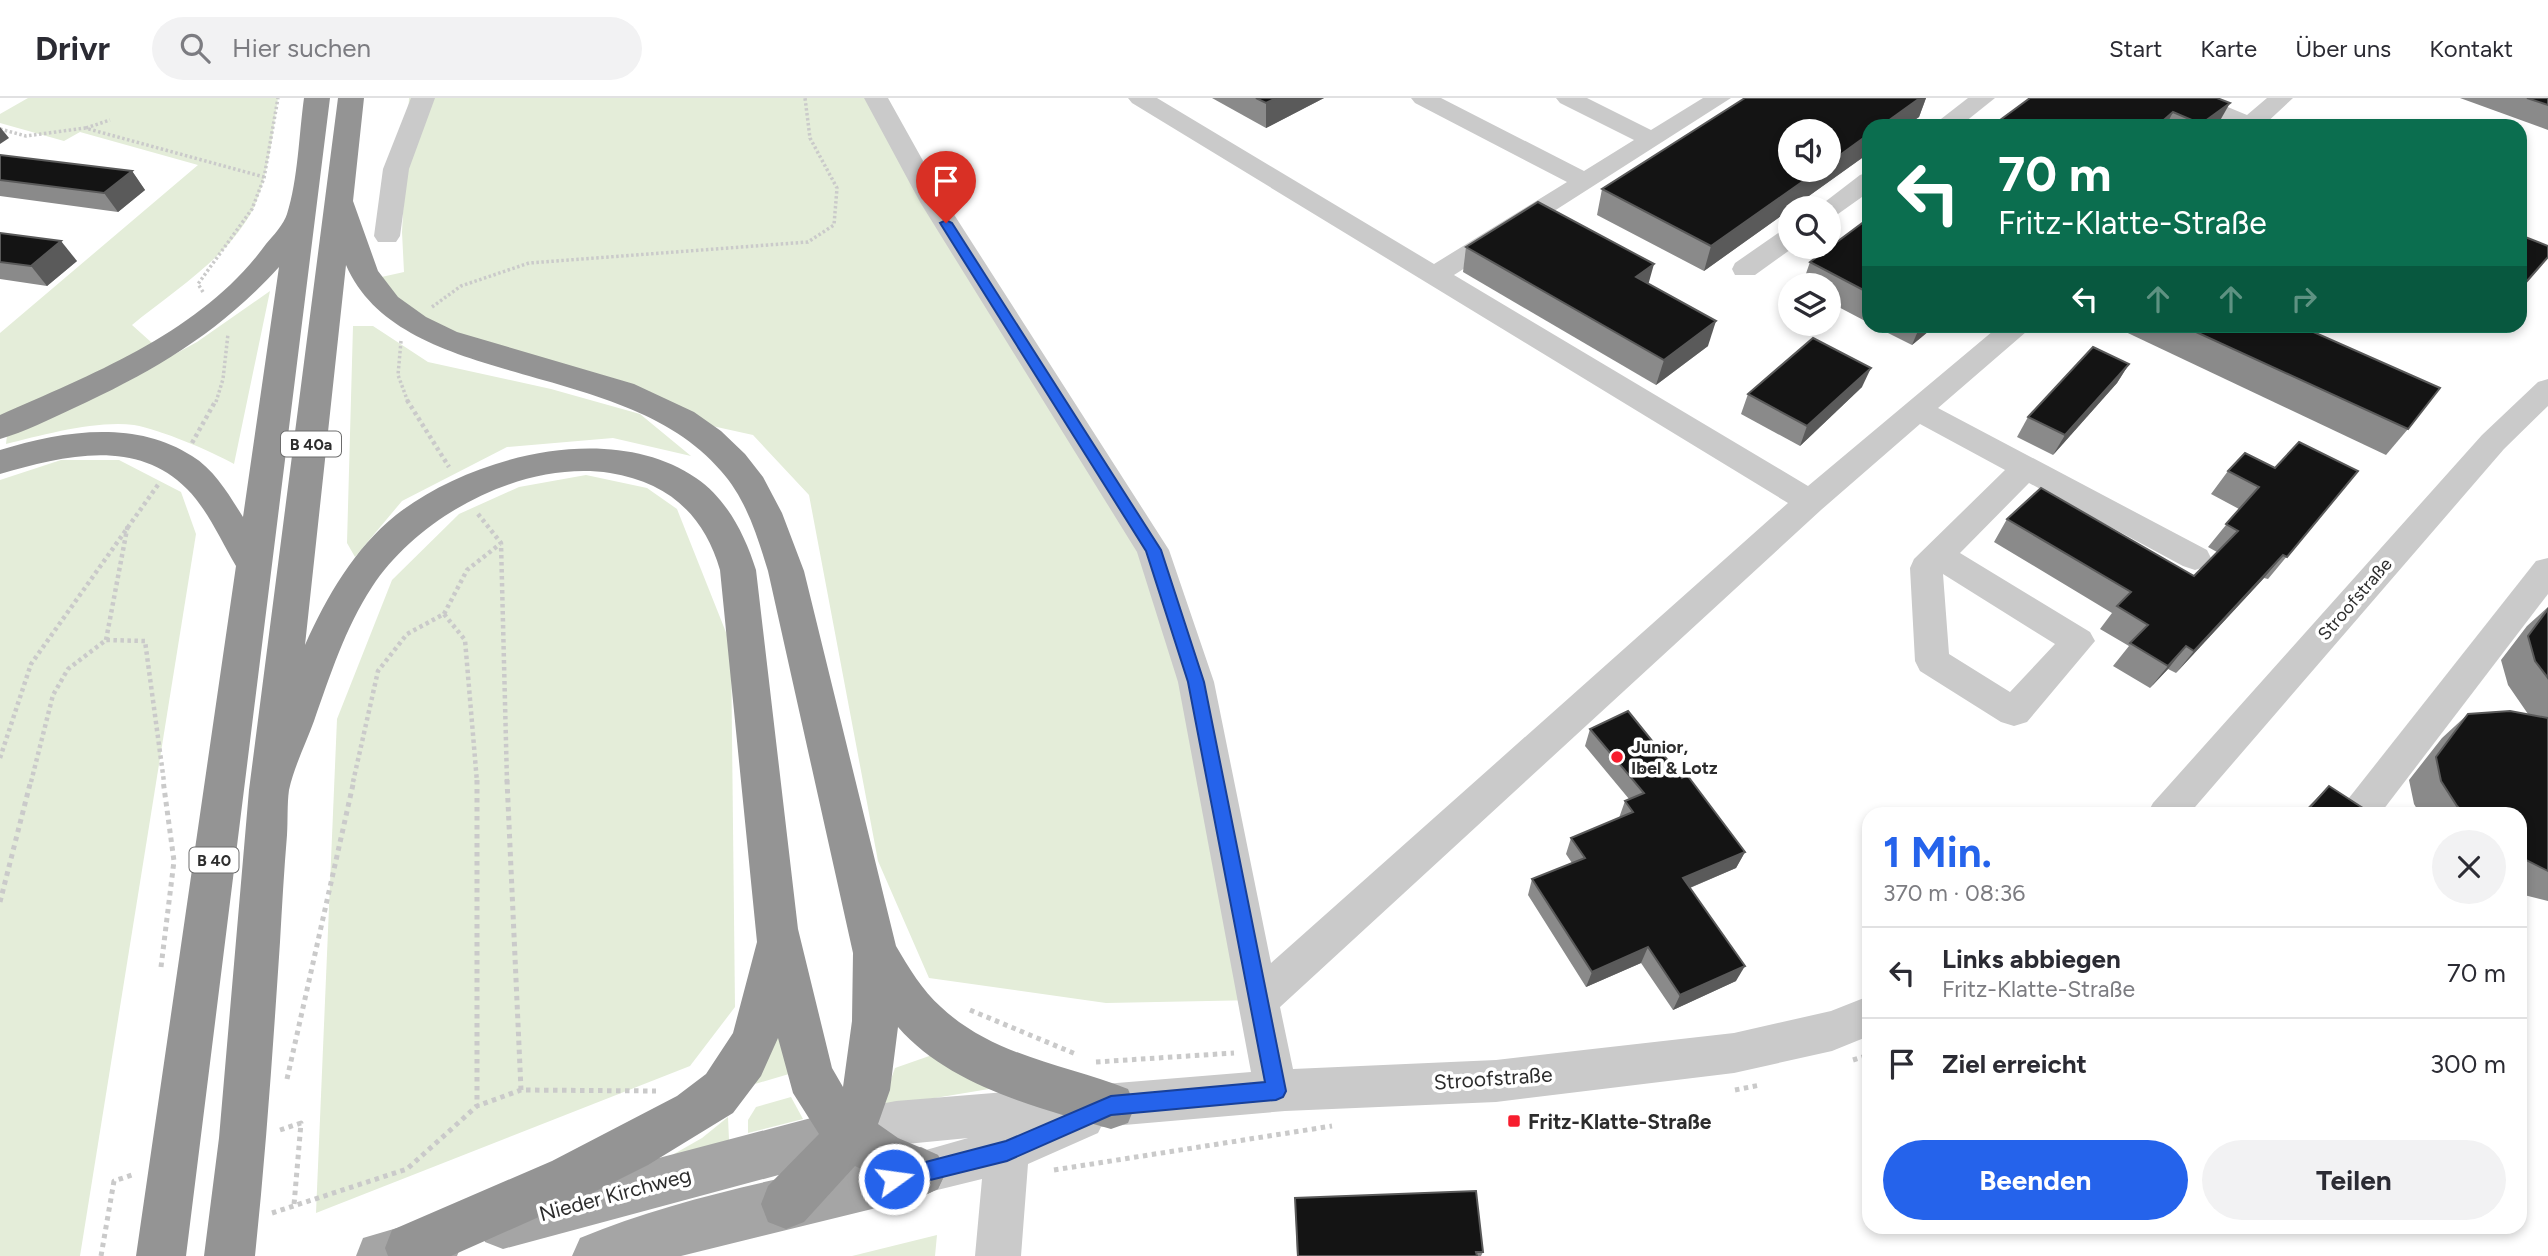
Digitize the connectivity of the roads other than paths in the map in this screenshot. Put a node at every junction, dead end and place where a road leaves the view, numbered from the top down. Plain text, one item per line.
1 (317, 98) edge
2 (351, 98) edge
3 (423, 98) edge
4 (876, 98) edge
5 (1140, 98) edge
6 (1423, 98) edge
7 (1568, 98) edge
8 (1719, 98) edge
9 (1983, 98) edge
10 (2185, 98) edge
11 (2281, 98) edge
12 (1954, 119) edge
13 (2235, 119) edge
14 (2256, 119) edge
15 (1651, 139) junction
16 (1584, 181) junction
17 (1862, 185) edge
18 (1841, 200) edge
19 (340, 203) junction
20 (301, 214) junction
21 (387, 236) dead end
22 (1778, 246) edge
23 (1745, 269) dead end
24 (1434, 275) junction
25 (2008, 333) edge
26 (2548, 389) edge
27 (1917, 410) junction
28 (0, 428) edge
29 (0, 462) edge
30 (2026, 468) junction
31 (1810, 502) junction
32 (1939, 556) junction
33 (2195, 558) dead end
34 (253, 564) junction
35 (2548, 570) edge
36 (269, 790) junction
37 (2172, 807) edge
38 (2363, 807) edge
39 (776, 929) junction
40 (876, 953) junction
41 (1259, 999) junction
42 (1862, 1019) edge
43 (1273, 1071) junction
44 (1111, 1106) junction
45 (849, 1132) junction
46 (1007, 1151) junction
47 (921, 1172) junction
48 (786, 1204) junction
49 (396, 1252) edge
50 (161, 1256) edge
51 (229, 1256) edge
52 (598, 1256) edge
53 (998, 1256) edge

1 - 20 highway, B 40a
2 - 19 highway, B 40a
3 - 21 street
4 - 41 street
5 - 24 street
6 - 16 street
7 - 15 street
8 - 15 street
9 - 12 street
10 - 13 street
11 - 14 street
15 - 16 street
16 - 24 street
17 - 18 street
19 - 36 highway, B 40a
19 - 40 highway
20 - 28 highway
20 - 34 highway, B 40a
22 - 23 street
24 - 31 street
25 - 27 street
26 - 37 street, Stroofstraße
27 - 30 street
27 - 31 street
29 - 34 highway
30 - 32 street
30 - 33 street
31 - 41 street
32 - 32 street
34 - 50 highway, B 40
35 - 38 street
36 - 39 highway
36 - 51 highway, B 40
39 - 45 highway
39 - 49 highway
40 - 44 highway
40 - 45 highway
41 - 43 street
42 - 43 street, Stroofstraße
43 - 44 street, Stroofstraße
44 - 45 street, Stroofstraße
44 - 46 street, Stroofstraße
45 - 47 highway
45 - 48 highway
45 - 49 main road, Nieder Kirchweg
46 - 47 street, Stroofstraße
46 - 53 street
47 - 48 main road
48 - 52 main road

